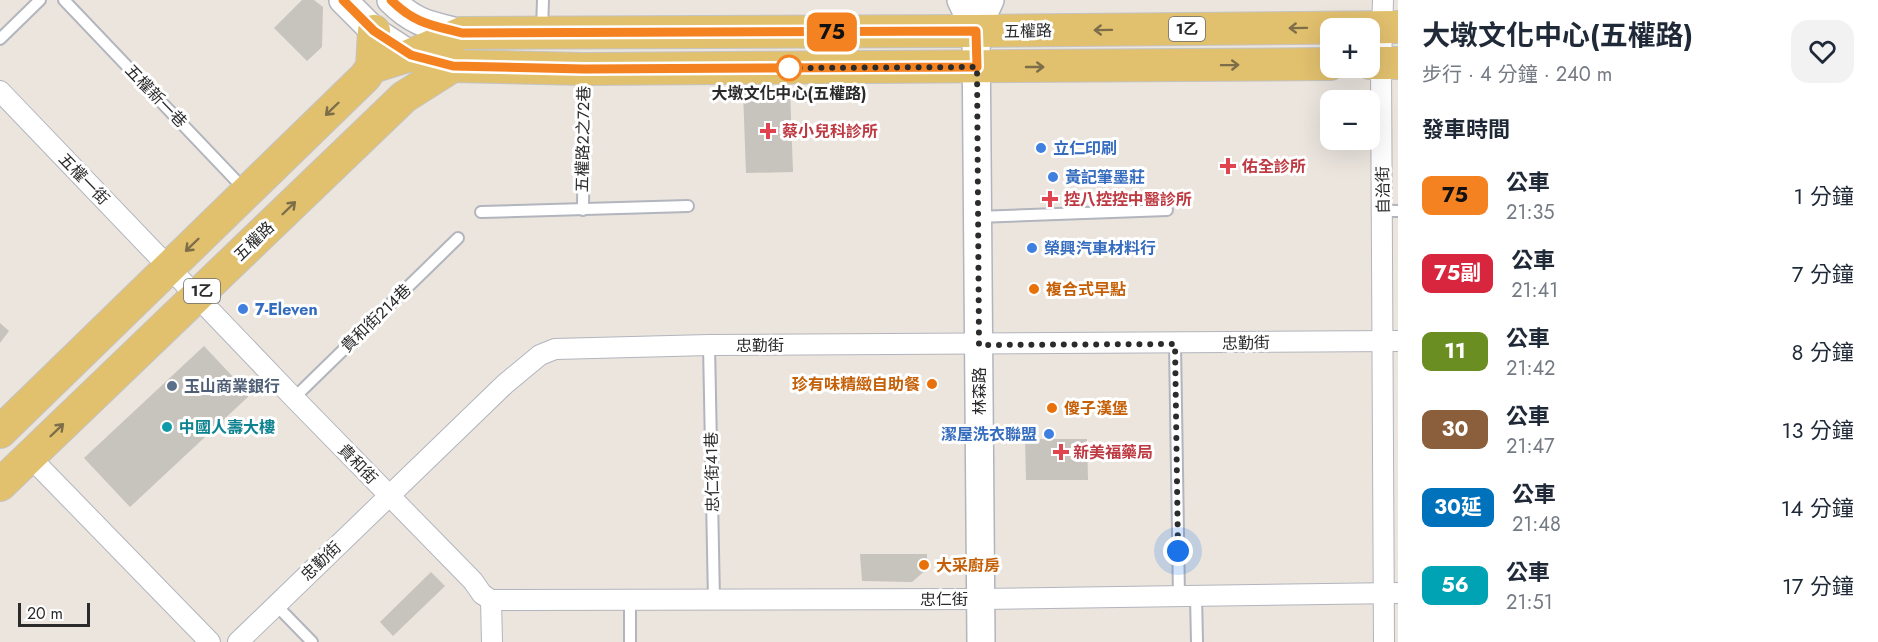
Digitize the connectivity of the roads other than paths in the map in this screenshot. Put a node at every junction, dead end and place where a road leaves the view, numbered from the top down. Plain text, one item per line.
1 (40, 0) edge
2 (64, 0) edge
3 (343, 0) edge
4 (543, 0) edge
5 (961, 0) edge
6 (990, 0) edge
7 (397, 6) edge
8 (1388, 18) edge
9 (374, 31) junction
10 (976, 31) junction
11 (542, 32) junction
12 (462, 33) junction
13 (0, 39) edge
14 (411, 55) junction
15 (1383, 63) edge
16 (1320, 64) edge
17 (453, 66) junction
18 (372, 67) junction
19 (977, 67) junction
20 (584, 69) junction
21 (0, 92) edge
22 (404, 97) junction
23 (247, 192) junction
24 (688, 206) dead end
25 (583, 210) junction
26 (1167, 210) dead end
27 (1391, 211) edge
28 (481, 212) dead end
29 (976, 218) junction
30 (458, 238) dead end
31 (169, 267) junction
32 (196, 296) junction
33 (1391, 341) edge
34 (1175, 344) junction
35 (709, 345) junction
36 (979, 345) junction
37 (294, 398) junction
38 (0, 432) edge
39 (30, 457) junction
40 (0, 485) edge
41 (389, 495) junction
42 (1391, 593) edge
43 (1188, 596) junction
44 (981, 599) junction
45 (491, 600) junction
46 (630, 600) junction
47 (714, 600) junction
48 (276, 605) junction
49 (210, 642) edge
50 (238, 642) edge
51 (312, 642) edge
52 (492, 642) edge
53 (630, 642) edge
54 (981, 642) edge
55 (1197, 642) edge
56 (1384, 642) edge

1 - 13 lane
2 - 23 lane, 五權新一巷
3 - 9 main road
4 - 11 lane
5 - 10 main road
6 - 10 main road
7 - 12 main road
7 - 14 main road
8 -> 10 main road, 五權路 / 1乙
8 - 15 street, 自治街
9 - 14 main road
9 - 18 main road
10 - 11 main road, 五權路 / 1乙
10 - 19 main road, 林森路
11 - 12 main road, 五權路 / 1乙
12 - 14 main road, 五權路 / 1乙
14 - 17 main road, 1乙
14 - 18 main road, 五權路 / 1乙
14 - 22 main road
15 - 27 street, 自治街
19 -> 16 main road, 1乙
17 - 20 main road, 1乙
17 - 22 main road, 五權路 / 1乙
18 -> 23 main road, 1乙
19 - 20 main road, 1乙
19 - 29 main road, 林森路
20 - 25 lane, 五權路2之72巷
21 - 31 street, 五權一街
32 -> 22 main road, 五權路 / 1乙
23 -> 31 main road, 1乙
24 - 25 lane, 五權路2之72巷
25 - 28 lane, 五權路2之72巷
26 - 29 lane
27 - 33 street, 自治街
29 - 36 main road, 林森路
30 - 37 lane, 貴和街214巷
31 - 32 street, 五權一街
31 - 38 main road, 1乙
32 - 37 street, 貴和街
39 -> 32 main road, 五權路 / 1乙
33 - 34 street, 忠勤街
33 - 42 street, 自治街
34 - 36 street, 忠勤街
34 - 43 lane
35 - 36 street, 忠勤街
35 - 41 street, 忠勤街
35 - 47 lane, 忠仁街41巷
36 - 44 main road, 林森路
37 - 41 street, 貴和街
39 - 40 main road, 五權路 / 1乙
39 - 49 street
41 - 45 street, 貴和街
41 - 48 street, 忠勤街
42 - 43 street, 忠仁街
42 - 56 street, 自治街
43 - 44 street, 忠仁街
43 - 55 lane
44 - 47 street, 忠仁街
44 - 54 main road, 林森路
45 - 46 street, 忠仁街
45 - 52 street
46 - 47 street, 忠仁街
46 - 53 lane
48 - 50 street, 忠勤街
48 - 51 lane

